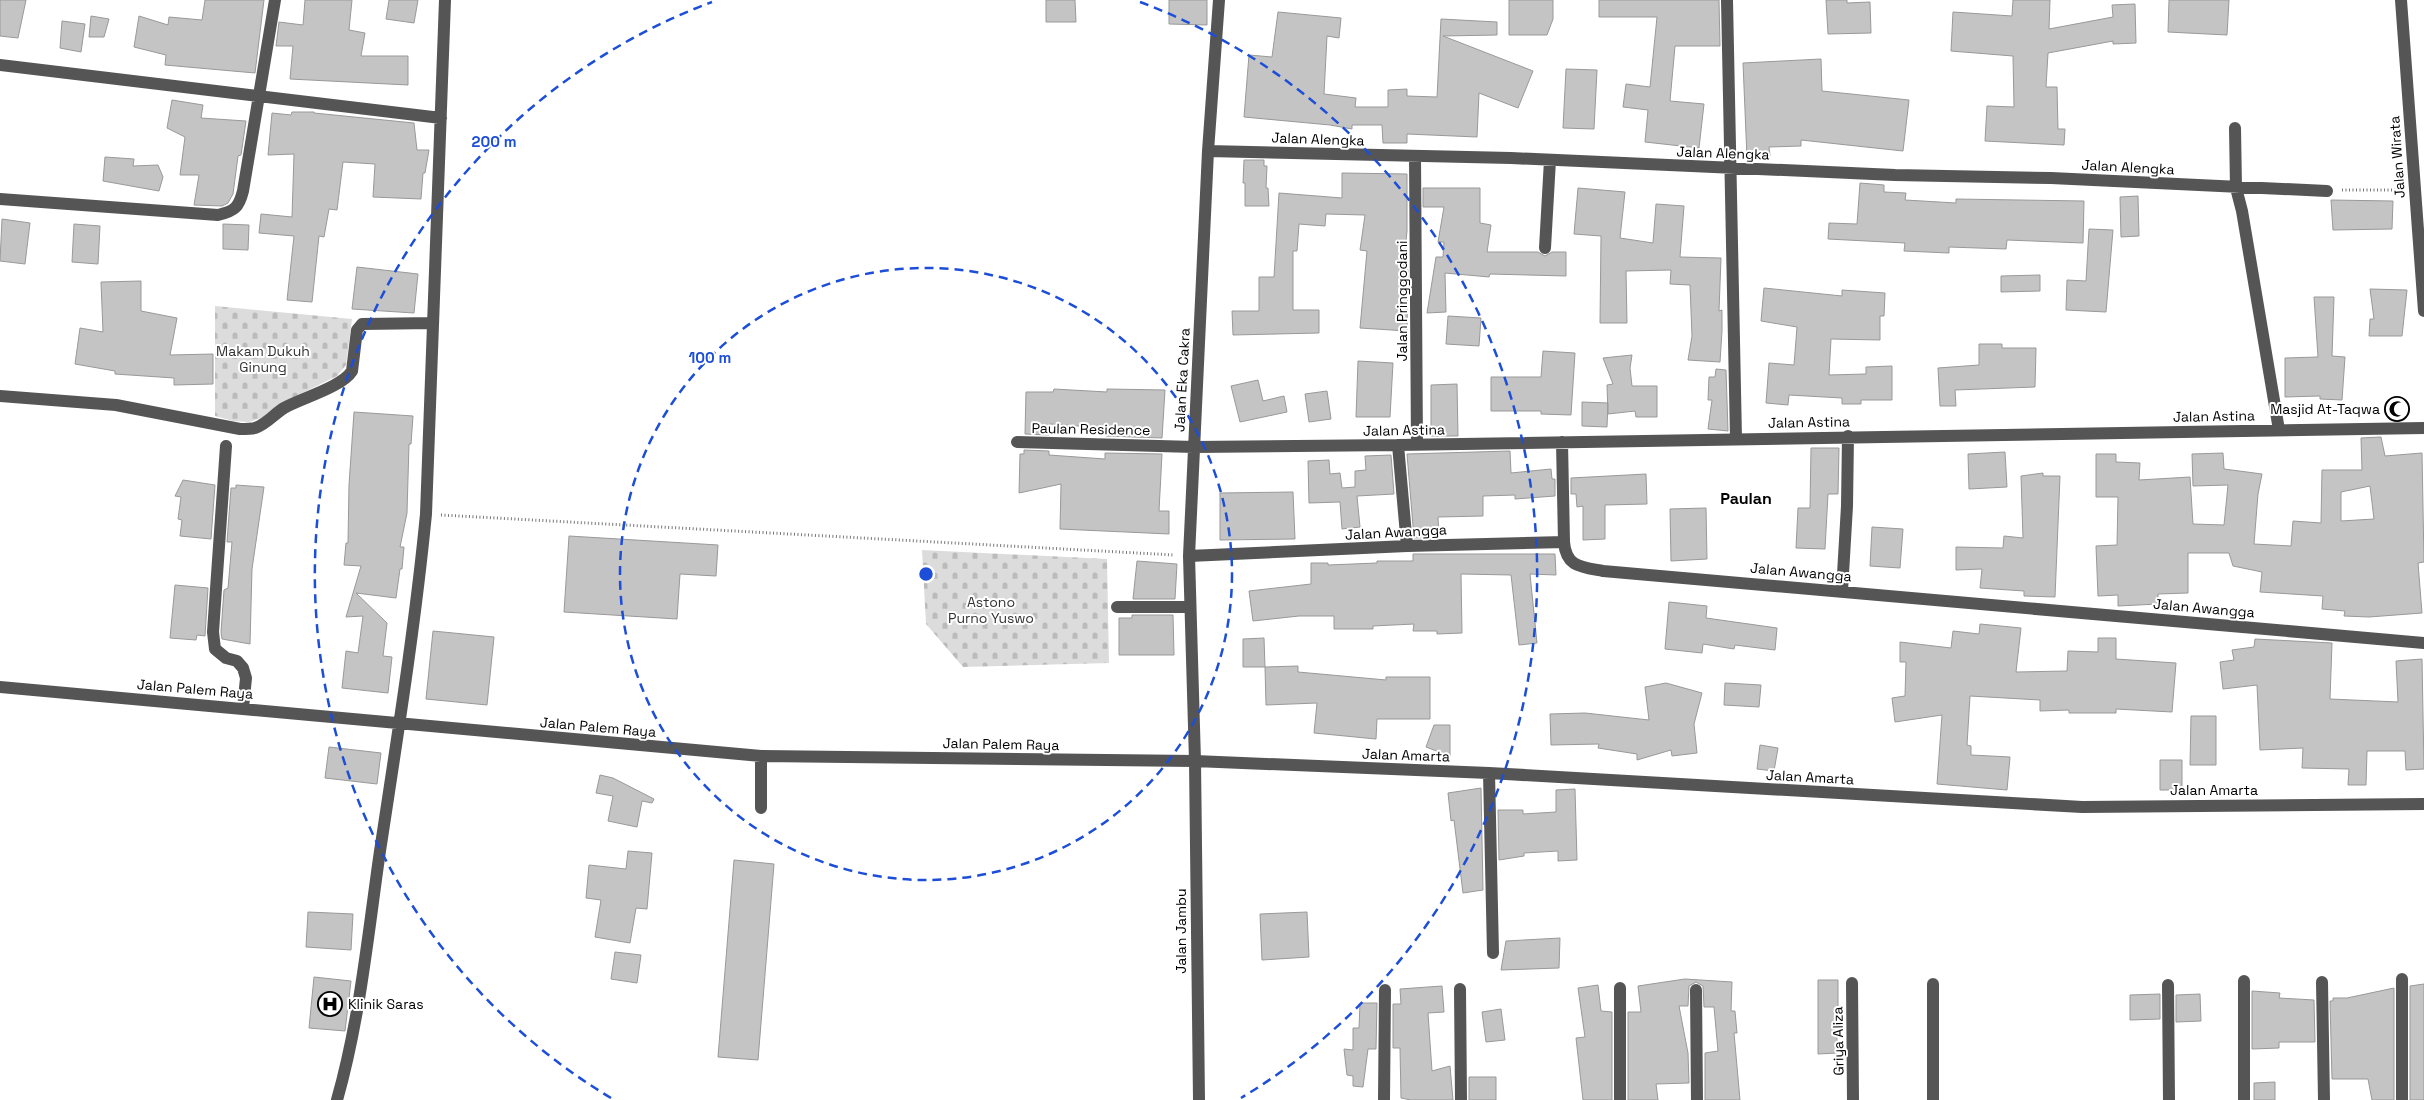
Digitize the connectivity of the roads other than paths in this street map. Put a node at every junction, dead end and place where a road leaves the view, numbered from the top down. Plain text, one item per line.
1 (275, 0) edge
2 (445, 0) edge
3 (1219, 0) edge
4 (1728, 0) edge
5 (2400, 0) edge
6 (0, 65) edge
7 (259, 95) junction
8 (440, 118) junction
9 (2235, 128) dead end
10 (1208, 151) junction
11 (1415, 156) junction
12 (1550, 160) junction
13 (1732, 169) junction
14 (2236, 188) junction
15 (2327, 191) road end
16 (0, 199) edge
17 (1545, 248) dead end
18 (2423, 289) edge
19 (2424, 311) edge
20 (433, 323) junction
21 (0, 396) edge
22 (2424, 428) edge
23 (2280, 430) junction
24 (1848, 436) junction
25 (1736, 438) junction
26 (1017, 442) dead end
27 (1562, 442) junction
28 (1398, 445) junction
29 (1417, 445) junction
30 (226, 446) dead end
31 (1194, 447) junction
32 (1564, 542) junction
33 (1408, 546) junction
34 (1189, 556) junction
35 (1842, 591) junction
36 (1116, 607) dead end
37 (1190, 607) junction
38 (2424, 643) edge
39 (0, 687) edge
40 (243, 708) junction
41 (399, 724) junction
42 (761, 756) junction
43 (1195, 761) junction
44 (1489, 773) junction
45 (2424, 804) edge
46 (761, 808) dead end
47 (1494, 953) dead end
48 (2402, 979) dead end
49 (2244, 981) dead end
50 (2322, 982) dead end
51 (1852, 983) dead end
52 (1933, 984) dead end
53 (2168, 985) dead end
54 (1620, 988) dead end
55 (1460, 989) dead end
56 (1385, 990) dead end
57 (1696, 990) dead end
58 (337, 1100) edge
59 (1199, 1100) edge
60 (1384, 1100) edge
61 (1461, 1100) edge
62 (1620, 1100) edge
63 (1697, 1100) edge
64 (1853, 1100) edge
65 (1933, 1100) edge
66 (2169, 1100) edge
67 (2244, 1100) edge
68 (2324, 1100) edge
69 (2402, 1100) edge

1 - 7 street
2 - 8 street
3 - 10 street, Jalan Eka Cakra
4 - 13 street
5 - 18 street, Jalan Wirata
6 - 7 street
7 - 8 street
7 - 16 street
8 - 20 street
9 - 14 street
10 - 11 street, Jalan Alengka
10 - 31 street, Jalan Eka Cakra
11 - 12 street, Jalan Alengka
11 - 29 street, Jalan Pringgodani
12 - 13 street, Jalan Alengka
12 - 17 street
13 - 14 street, Jalan Alengka
13 - 25 street
14 - 15 street, Jalan Alengka
14 - 23 street
18 - 19 street, Jalan Wirata
20 - 21 street
20 - 41 street
22 - 23 street, Jalan Astina
23 - 24 street, Jalan Astina
24 - 25 street, Jalan Astina
24 - 35 street
25 - 27 street, Jalan Astina
26 - 31 street, Paulan Residence
27 - 29 street, Jalan Astina
27 - 32 street
28 - 29 street, Jalan Astina
28 - 31 street, Jalan Astina
28 - 33 street
30 - 40 street
31 - 34 street, Jalan Eka Cakra
32 - 33 street, Jalan Awangga
32 - 35 street, Jalan Awangga
33 - 34 street, Jalan Awangga
34 - 37 street, Jalan Eka Cakra
35 - 38 street, Jalan Awangga
36 - 37 street
37 - 43 street, Jalan Eka Cakra
39 - 40 street, Jalan Palem Raya
40 - 41 street, Jalan Palem Raya
41 - 42 street, Jalan Palem Raya
41 - 58 street
42 - 43 street, Jalan Palem Raya
42 - 46 street
43 - 44 street, Jalan Amarta
43 - 59 street, Jalan Jambu
44 - 45 street, Jalan Amarta
44 - 47 street
48 - 69 street
49 - 67 street
50 - 68 street
51 - 64 street, Griya Aliza
52 - 65 street
53 - 66 street
54 - 62 street
55 - 61 street
56 - 60 street
57 - 63 street

